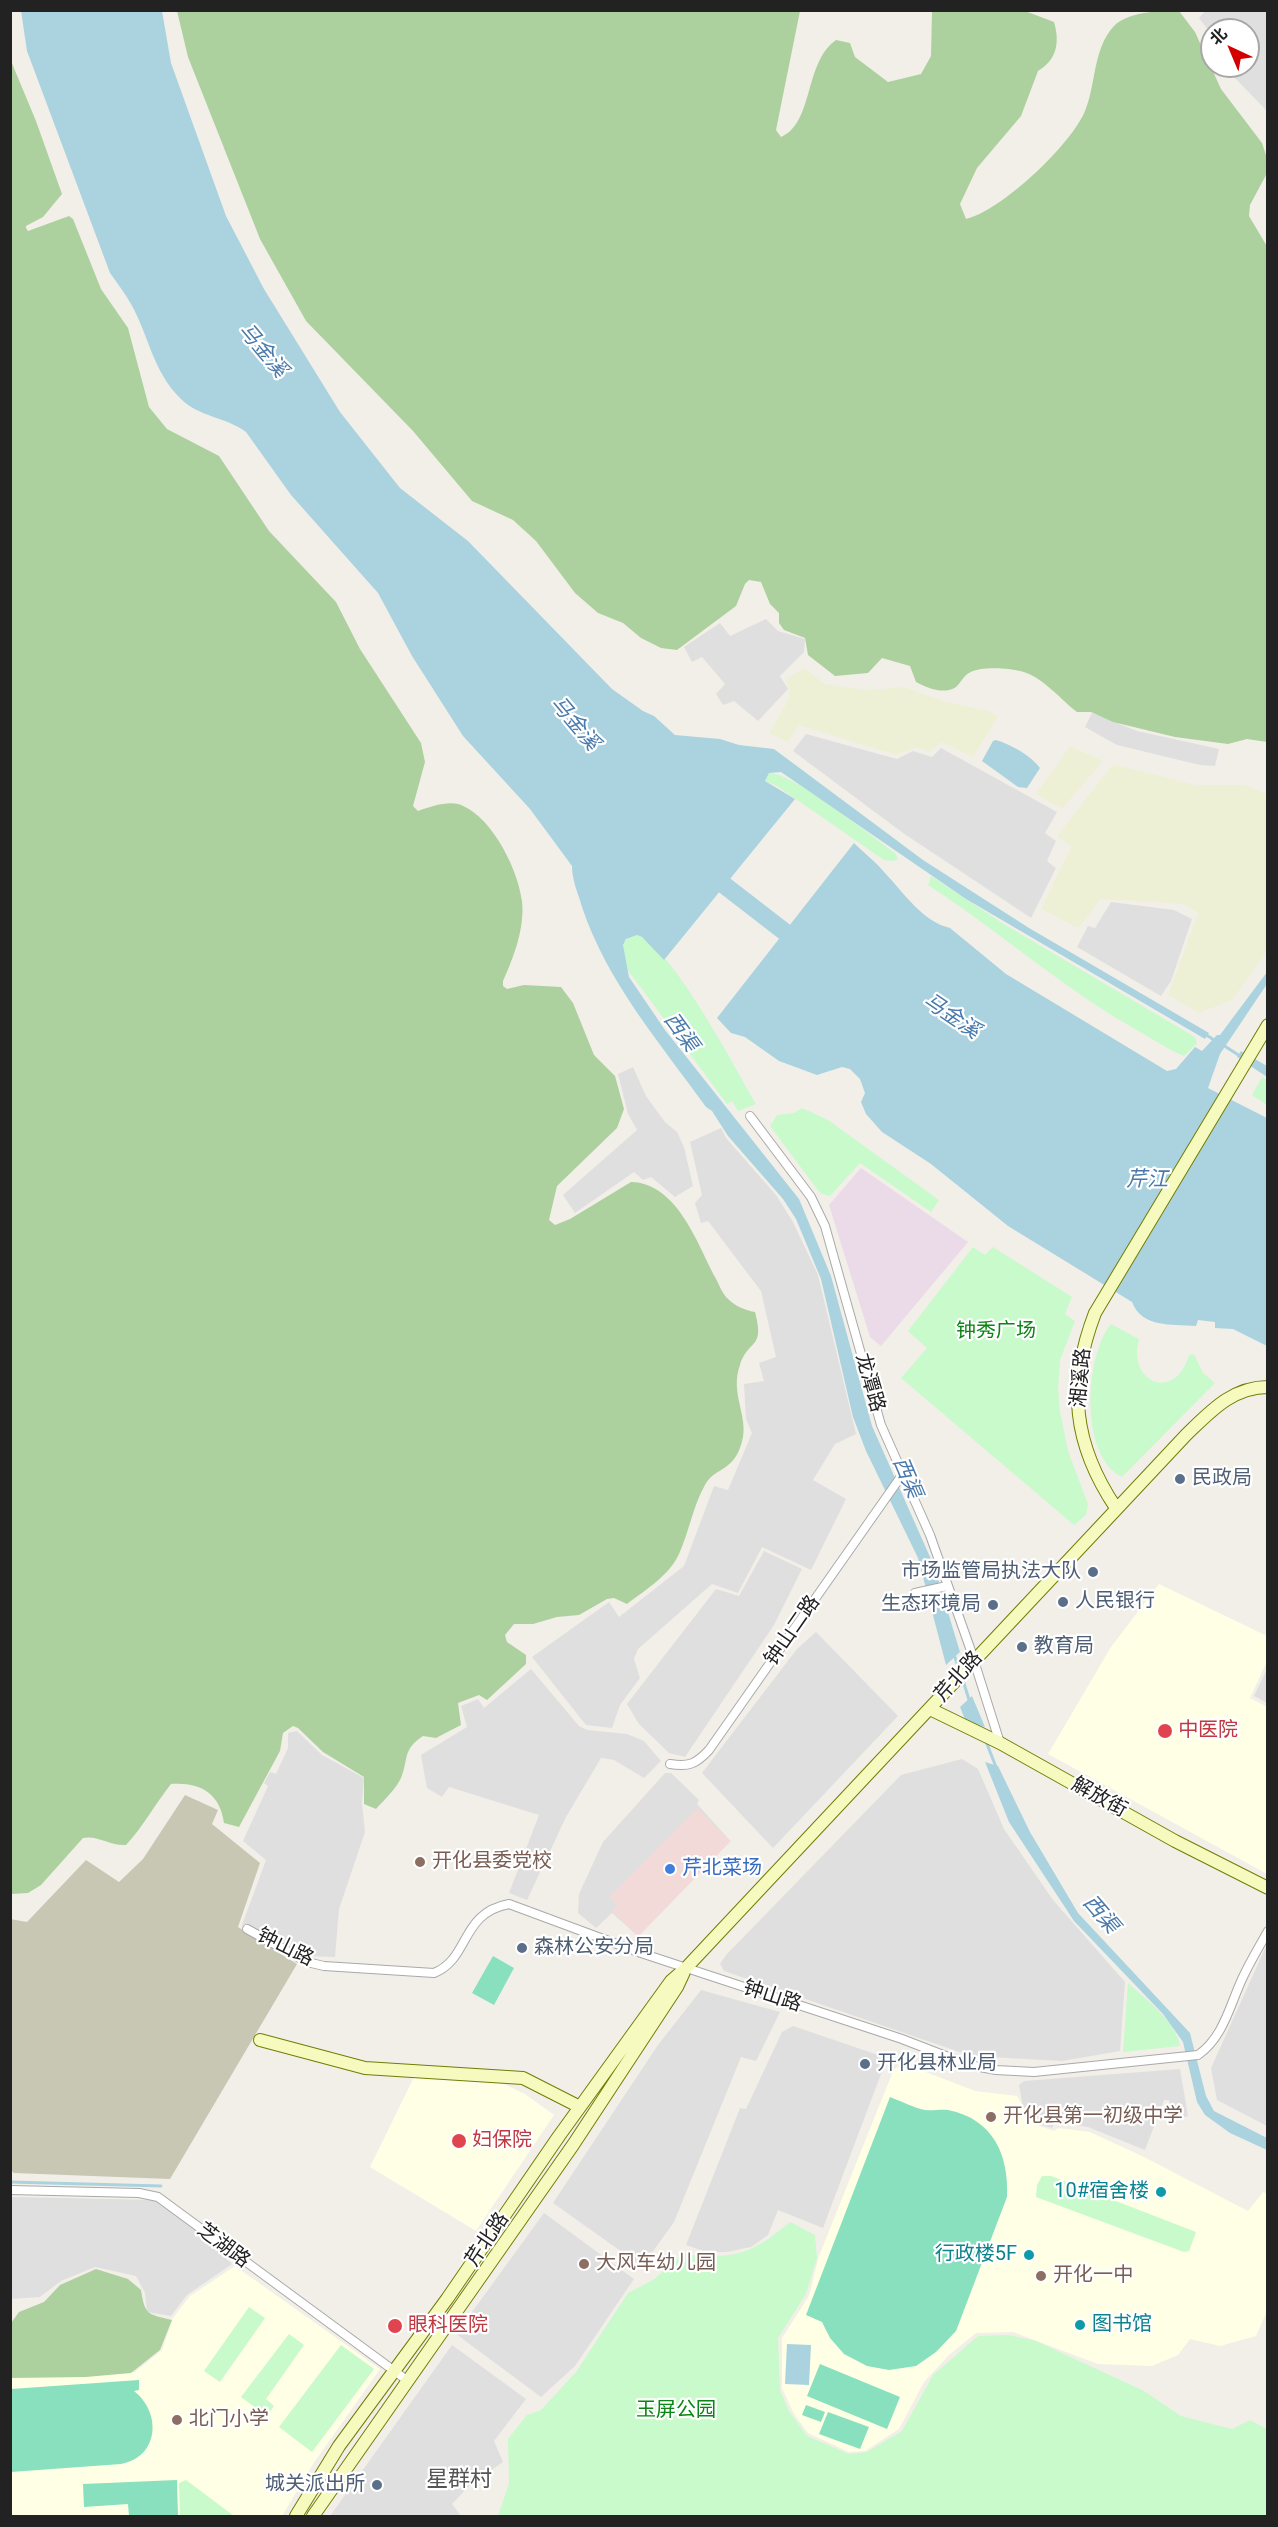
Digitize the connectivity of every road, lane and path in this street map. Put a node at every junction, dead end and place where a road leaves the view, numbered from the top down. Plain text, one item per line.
1 (1268, 1025) edge
2 (750, 1116) dead end
3 (1268, 1387) edge
4 (902, 1475) junction
5 (1116, 1508) junction
6 (947, 1586) junction
7 (915, 1593) dead end
8 (974, 1660) junction
9 (930, 1709) junction
10 (1000, 1743) junction
11 (670, 1764) dead end
12 (1268, 1888) edge
13 (247, 1929) dead end
14 (1268, 1931) edge
15 (686, 1968) junction
16 (260, 2040) dead end
17 (580, 2107) junction
18 (559, 2136) junction
19 (573, 2145) junction
20 (10, 2190) edge
21 (393, 2372) junction
22 (408, 2381) junction
23 (296, 2517) edge
24 (313, 2517) edge

1 - 5 main road, 湘溪路
2 - 4 street, 龙潭路
3 - 5 main road, 芹北路
4 - 6 street, 龙潭路
4 - 11 street, 钟山二路
5 - 8 main road, 芹北路
6 - 7 street
6 - 8 street, 龙潭路
8 - 9 main road, 芹北路
8 - 10 street, 龙潭路
9 - 10 main road, 解放街
9 - 15 main road, 芹北路
10 - 12 main road, 解放街
13 - 15 street, 钟山路
14 - 15 street, 钟山路
15 - 17 main road, 芹北路
15 - 19 main road, 芹北路
16 - 17 main road
17 - 18 main road, 芹北路
18 - 19 main road
18 - 21 main road, 芹北路
19 - 22 main road, 芹北路
20 - 21 street, 芝湖路
21 - 22 street, 芝湖路
21 - 23 main road, 芹北路
22 - 24 main road, 芹北路

